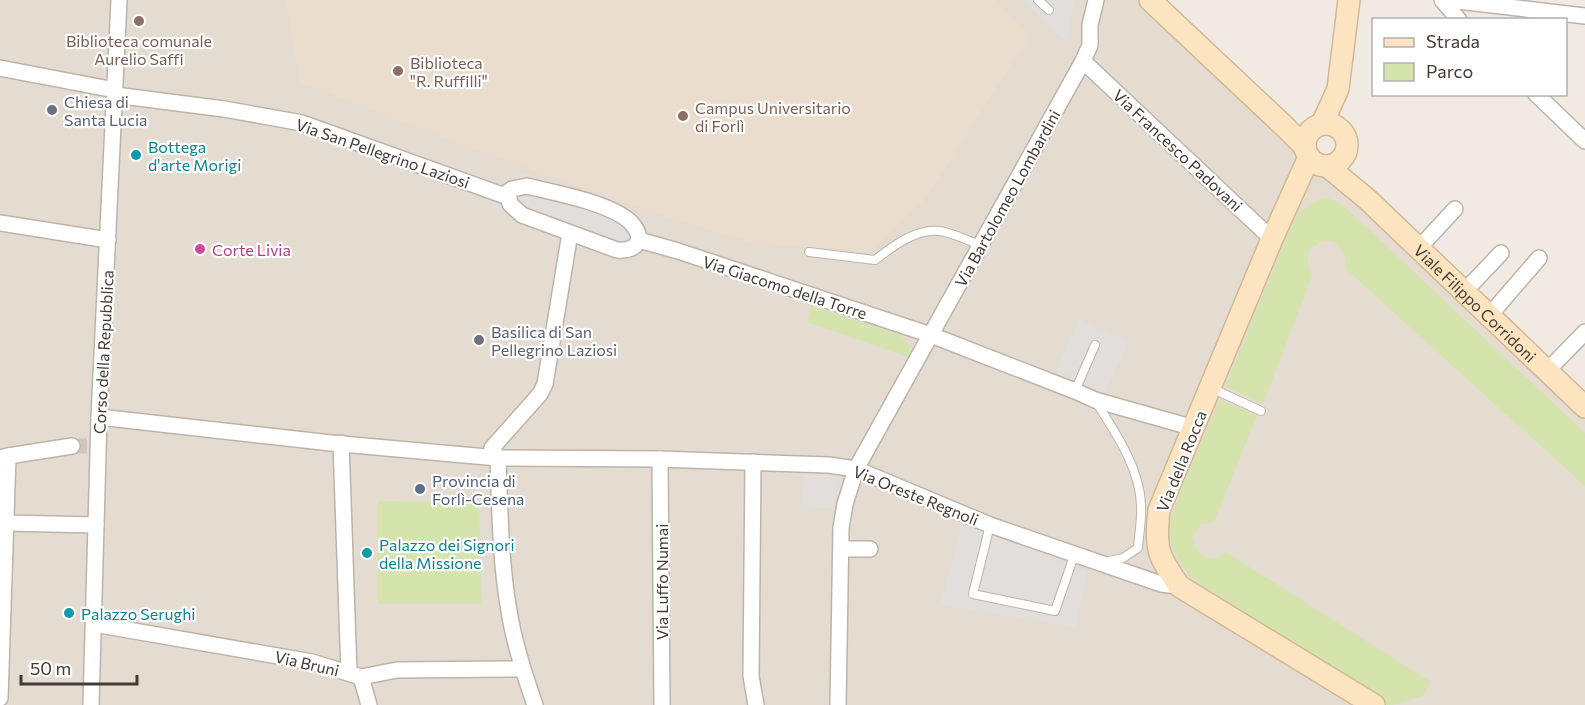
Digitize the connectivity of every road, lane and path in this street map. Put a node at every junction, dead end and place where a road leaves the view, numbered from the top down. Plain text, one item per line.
1 (119, 0) edge
2 (1038, 0) edge
3 (1096, 0) edge
4 (1150, 0) edge
5 (1349, 0) edge
6 (1442, 0) edge
7 (1449, 0) edge
8 (1048, 10) dead end
9 (1538, 10) edge
10 (1585, 16) edge
11 (1457, 18) edge
12 (1083, 61) junction
13 (1342, 66) junction
14 (0, 68) edge
15 (115, 92) junction
16 (1538, 96) edge
17 (1585, 141) edge
18 (1315, 145) junction
19 (1347, 147) junction
20 (508, 197) junction
21 (1367, 199) junction
22 (1455, 209) dead end
23 (0, 223) edge
24 (570, 232) junction
25 (1272, 239) junction
26 (108, 240) junction
27 (639, 240) junction
28 (982, 246) junction
29 (1418, 249) junction
30 (809, 252) dead end
31 (1501, 253) dead end
32 (1539, 258) dead end
33 (1464, 292) junction
34 (1489, 316) junction
35 (1585, 332) edge
36 (931, 335) junction
37 (1095, 345) dead end
38 (1547, 371) junction
39 (1211, 388) junction
40 (1076, 391) junction
41 (1095, 400) junction
42 (1585, 407) edge
43 (1262, 411) dead end
44 (99, 417) junction
45 (1194, 428) junction
46 (341, 443) junction
47 (72, 446) tunnel mouth
48 (4, 457) edge
49 (498, 458) junction
50 (660, 459) junction
51 (753, 462) junction
52 (856, 469) junction
53 (3, 523) edge
54 (96, 525) junction
55 (990, 525) junction
56 (842, 549) junction
57 (870, 549) dead end
58 (1075, 553) junction
59 (1105, 563) junction
60 (1179, 586) junction
61 (94, 624) junction
62 (522, 669) junction
63 (355, 675) junction
64 (0, 698) edge
65 (91, 705) edge
66 (369, 705) edge
67 (535, 705) edge
68 (662, 705) edge
69 (756, 705) edge
70 (838, 705) edge
71 (1374, 705) edge

1 - 15 street, Corso della Repubblica
2 - 8 lane
3 - 12 street, Via Bartolomeo Lombardini
4 - 18 main road, Viale Filippo Corridoni
5 - 13 main road
6 - 11 street
7 - 9 street
9 - 10 street
12 - 25 street, Via Francesco Padovani
12 - 28 street, Via Bartolomeo Lombardini
13 - 18 main road, Via della Rocca
13 - 19 main road
14 - 15 street, Via San Pellegrino Laziosi
15 - 20 street, Via San Pellegrino Laziosi
15 - 26 street, Corso della Repubblica
16 - 17 street
18 - 19 main road
18 - 19 main road
18 - 21 main road, Viale Filippo Corridoni
18 - 25 main road, Via della Rocca
19 - 21 main road, Viale Filippo Corridoni
20 - 24 street
20 - 27 street
21 - 29 main road, Viale Filippo Corridoni
22 - 29 street
23 - 26 street
24 - 27 street
24 - 49 street
25 - 39 main road, Via della Rocca
26 - 44 street, Corso della Repubblica
27 - 36 street, Via Giacomo della Torre
28 - 30 lane
28 - 36 street, Via Bartolomeo Lombardini
29 - 33 main road, Viale Filippo Corridoni
31 - 33 street
32 - 34 street
33 - 34 main road, Viale Filippo Corridoni
34 - 38 main road, Viale Filippo Corridoni
35 - 38 street
36 - 40 street, Via Giacomo della Torre
36 - 52 street, Via Bartolomeo Lombardini
37 - 40 lane
38 - 42 main road, Viale Filippo Corridoni
39 - 43 lane
39 - 45 main road, Via della Rocca
40 - 41 street, Via Giacomo della Torre
41 - 45 street, Via Giacomo della Torre
41 - 59 lane
44 - 46 street, Via Oreste Regnoli
44 - 54 street, Corso della Repubblica
45 - 60 main road, Via della Rocca
46 - 49 street, Via Oreste Regnoli
46 - 63 street
47 - 48 street
48 - 53 street
49 - 50 street, Via Oreste Regnoli
49 - 62 street
50 - 51 street, Via Oreste Regnoli
50 - 68 street, Via Luffo Numai
51 - 52 street, Via Oreste Regnoli
51 - 69 street
52 - 55 street, Via Oreste Regnoli
52 - 56 street, Via Bartolomeo Lombardini
53 - 54 street
53 - 64 street
54 - 61 street, Corso della Repubblica
55 - 58 street, Via Oreste Regnoli
55 - 58 lane
56 - 57 street
56 - 70 street, Via Bartolomeo Lombardini
58 - 59 street, Via Oreste Regnoli
59 - 60 street, Via Oreste Regnoli
60 - 71 main road, Via della Rocca
61 - 63 street, Via Bruni
61 - 65 street, Corso della Repubblica
62 - 63 street, Via Bruni
62 - 67 street
63 - 66 street

